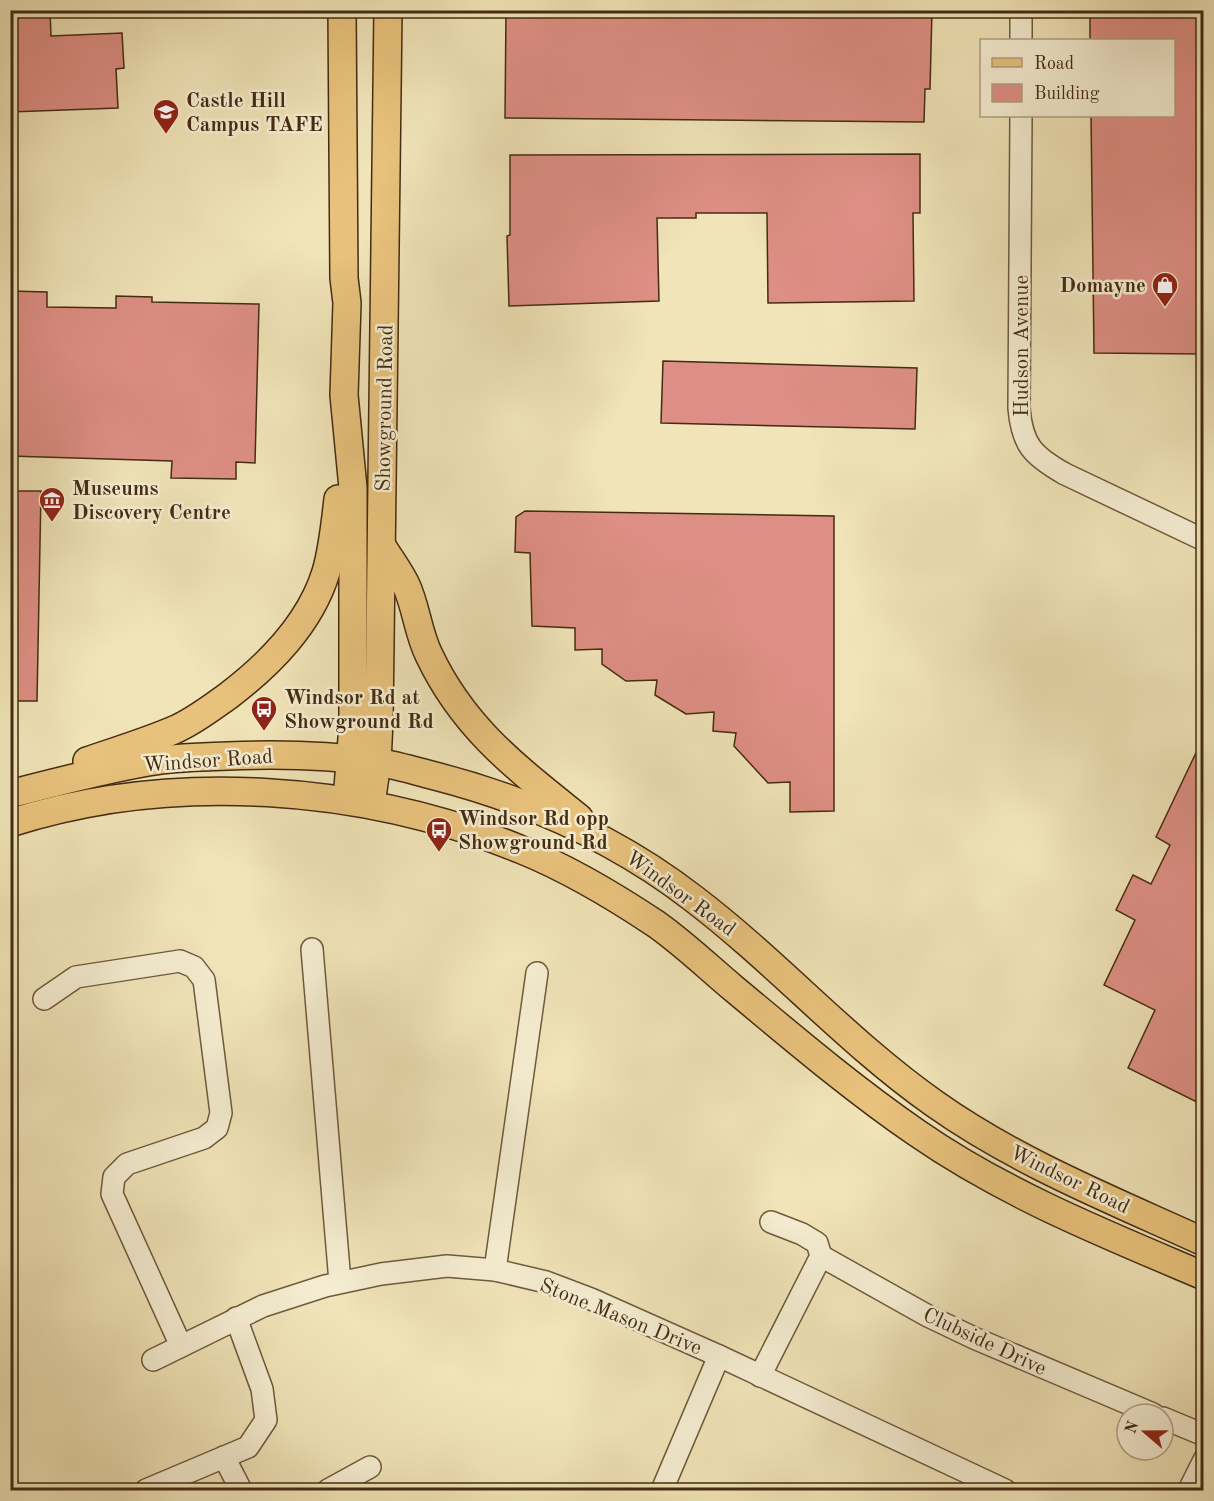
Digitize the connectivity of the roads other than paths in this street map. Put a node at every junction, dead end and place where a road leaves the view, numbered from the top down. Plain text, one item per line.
1 (342, 10) edge
2 (388, 10) edge
3 (1021, 10) edge
4 (1021, 39) edge
5 (1022, 117) edge
6 (344, 395) junction
7 (1203, 540) edge
8 (382, 546) junction
9 (350, 759) junction
10 (377, 762) junction
11 (10, 792) edge
12 (359, 802) junction
13 (10, 823) edge
14 (610, 843) junction
15 (312, 949) dead end
16 (537, 973) dead end
17 (44, 999) dead end
18 (771, 1222) dead end
19 (1203, 1242) edge
20 (821, 1256) junction
21 (495, 1270) junction
22 (1203, 1276) edge
23 (340, 1282) junction
24 (236, 1318) junction
25 (181, 1346) junction
26 (719, 1356) junction
27 (153, 1360) dead end
28 (760, 1376) junction
29 (1126, 1402) edge
30 (1175, 1423) edge
31 (1203, 1435) edge
32 (224, 1457) junction
33 (1203, 1460) edge
34 (370, 1467) dead end
35 (146, 1491) edge
36 (241, 1491) edge
37 (328, 1491) edge
38 (662, 1491) edge
39 (1005, 1491) edge
40 (1189, 1491) edge

1 - 6 main road, Showground Road
2 - 8 main road, Showground Road
3 - 4 street
5 - 7 street, Hudson Avenue
6 - 9 main road, Showground Road
6 - 11 main road
8 - 10 main road, Showground Road
8 - 14 main road
9 - 10 main road, Windsor Road
9 - 11 main road, Windsor Road
9 - 12 main road, Showground Road
10 - 12 main road, Showground Road
10 - 14 main road, Windsor Road
12 - 13 main road, Windsor Road
12 - 22 main road, Windsor Road
14 - 19 main road, Windsor Road
15 - 23 street
16 - 21 street
17 - 25 street
18 - 20 street, Clubside Drive
20 - 28 street
20 - 29 street, Clubside Drive
21 - 23 street, Stone Mason Drive
21 - 26 street, Stone Mason Drive
23 - 24 street, Stone Mason Drive
24 - 25 street, Stone Mason Drive
24 - 32 street
25 - 27 street, Stone Mason Drive
26 - 28 street, Stone Mason Drive
26 - 38 street
28 - 39 street, Stone Mason Drive
30 - 31 street
32 - 35 street
32 - 36 street
33 - 40 street
34 - 37 street

